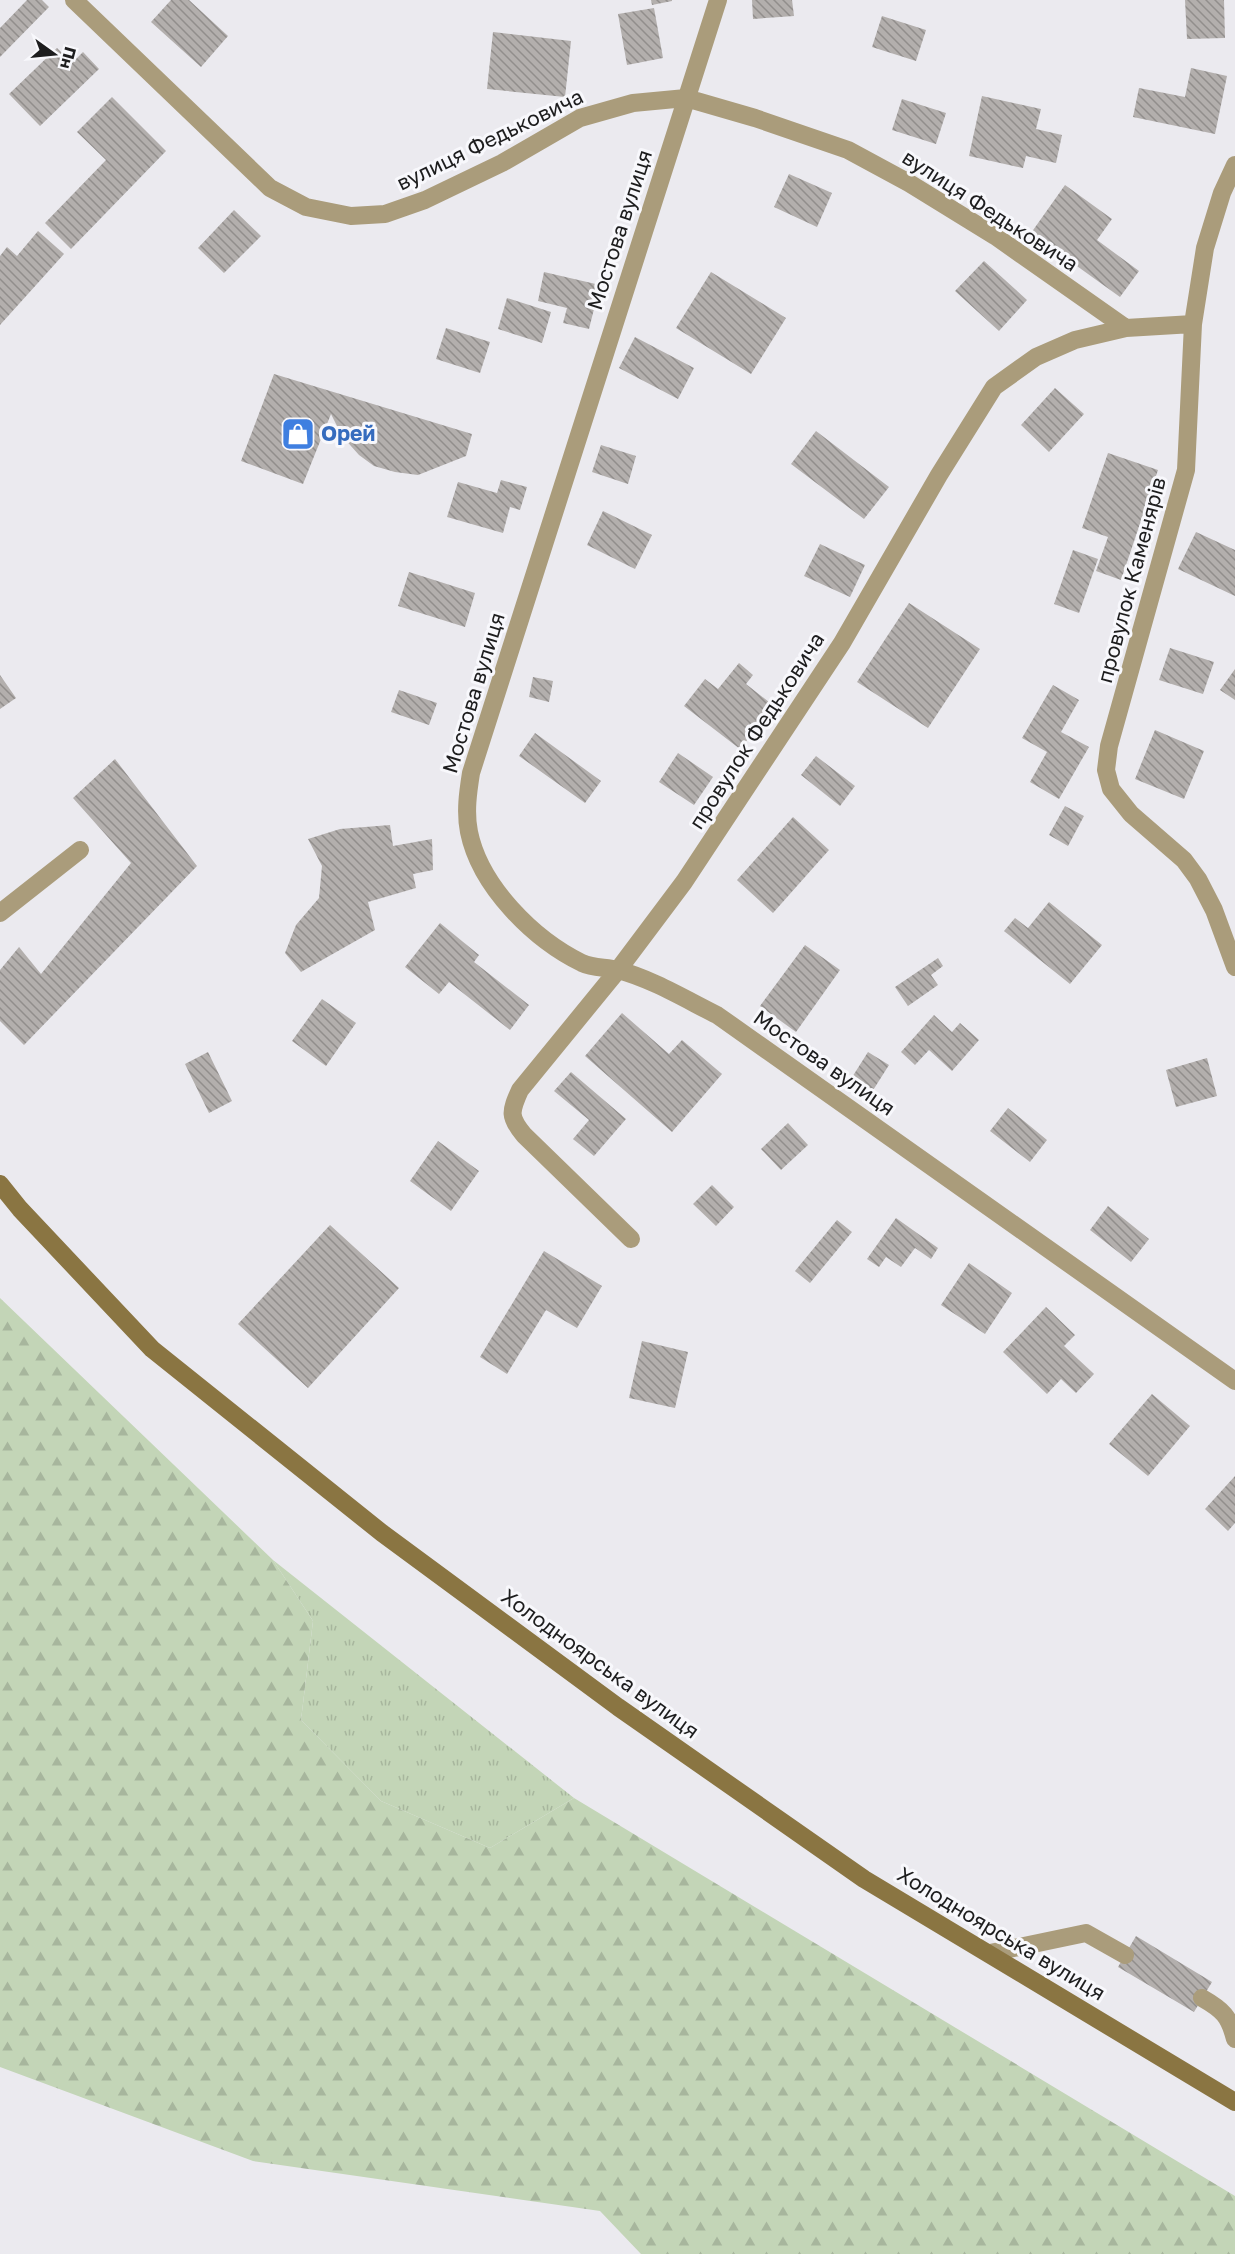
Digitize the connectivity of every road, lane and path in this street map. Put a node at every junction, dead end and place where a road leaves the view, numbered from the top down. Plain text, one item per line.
1 (74, 0) edge
2 (718, 0) edge
3 (686, 98) junction
4 (1235, 165) edge
5 (1193, 324) junction
6 (1125, 328) junction
7 (80, 850) dead end
8 (0, 913) edge
9 (1235, 967) edge
10 (618, 970) junction
11 (0, 1184) edge
12 (631, 1239) dead end
13 (1235, 1381) edge
14 (990, 1953) junction
15 (1125, 1955) dead end
16 (1202, 1998) dead end
17 (1235, 2039) edge
18 (1235, 2102) edge

1 - 3 street, вулиця Федьковича
2 - 3 street, Мостова вулиця
3 - 6 street, вулиця Федьковича
3 - 10 street, Мостова вулиця
4 - 5 street, провулок Каменярів
5 - 6 street, провулок Федьковича
5 - 9 street, провулок Каменярів
6 - 10 street, провулок Федьковича
7 - 8 street
10 - 12 street, провулок Федьковича
10 - 13 street, Мостова вулиця
11 - 14 main road, Холодноярська вулиця
14 - 15 street
14 - 18 main road, Холодноярська вулиця
16 - 17 street

